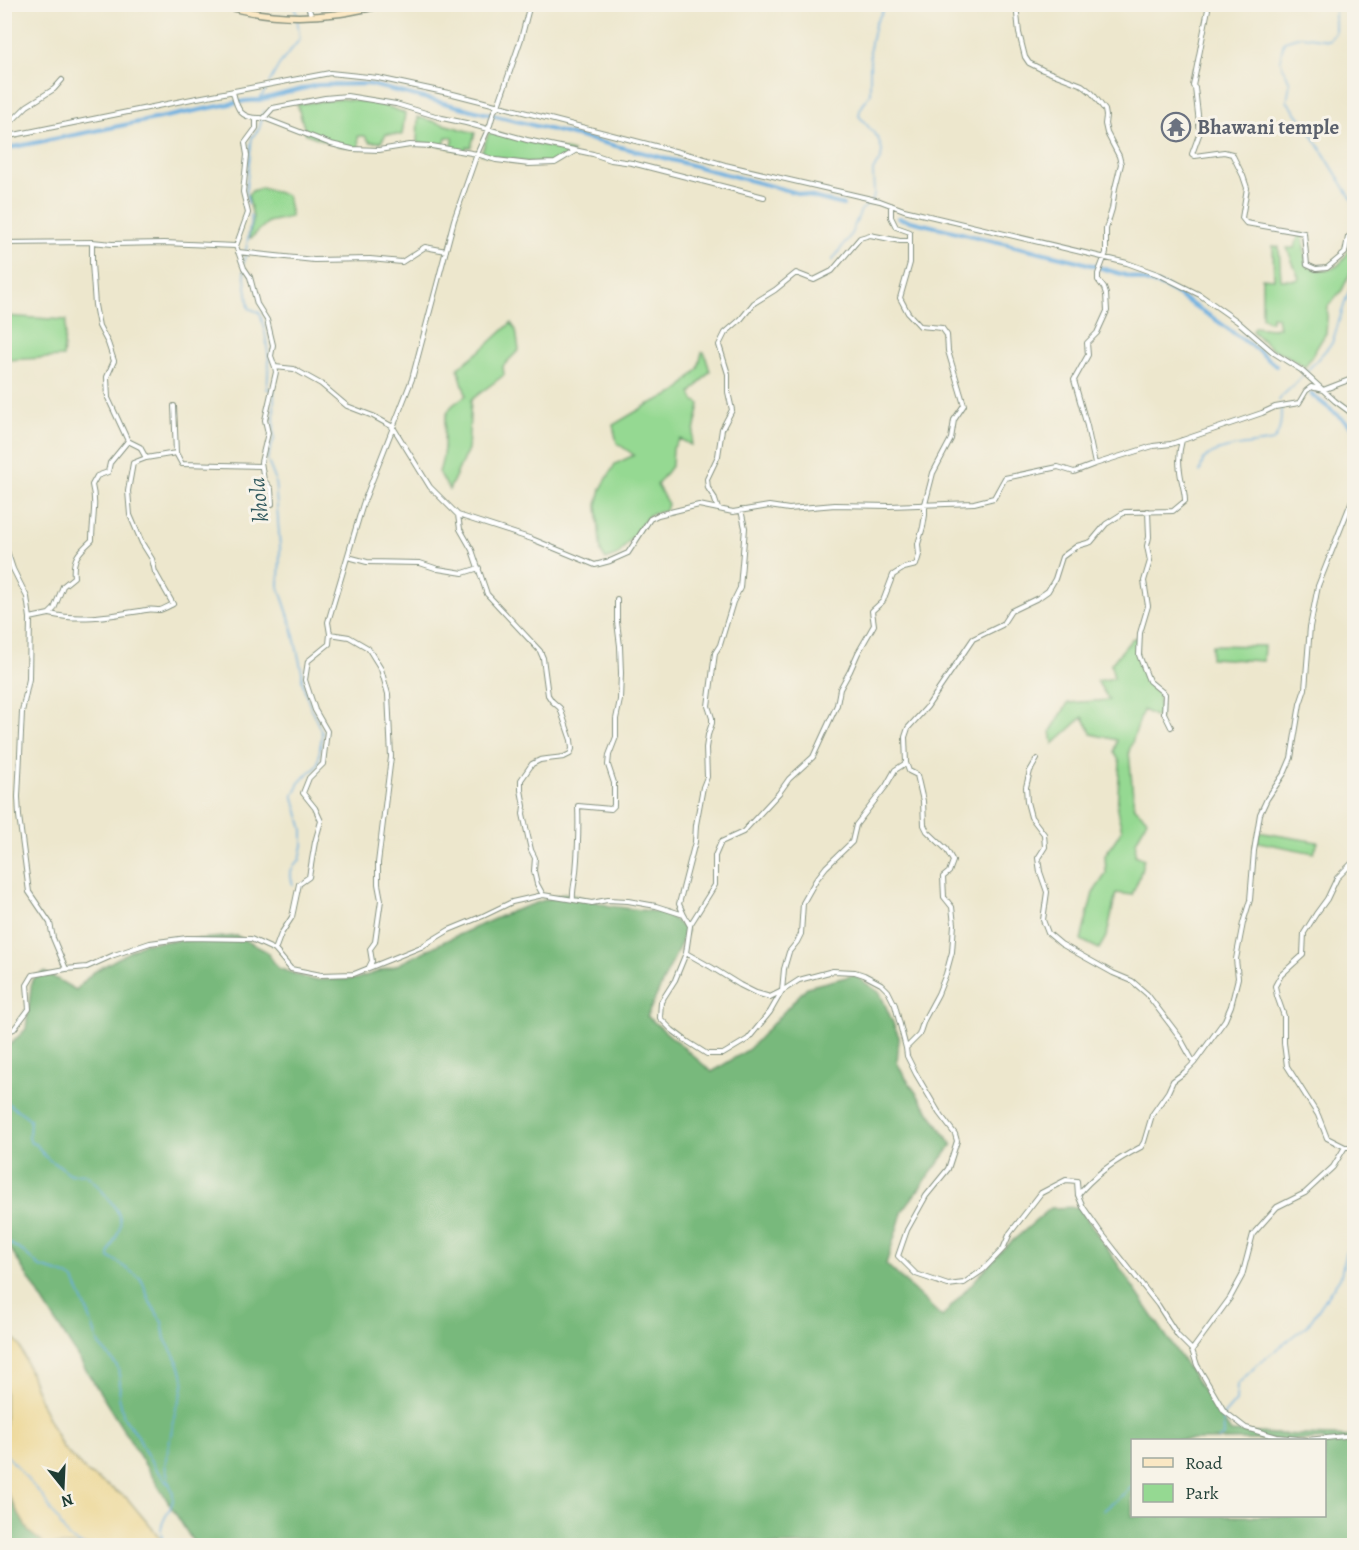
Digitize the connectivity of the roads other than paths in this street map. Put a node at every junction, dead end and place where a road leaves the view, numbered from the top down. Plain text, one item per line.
1 (218, 4) edge
2 (307, 4) edge
3 (387, 4) edge
4 (530, 4) edge
5 (1016, 4) edge
6 (1209, 4) edge
7 (309, 15) junction
8 (62, 80) dead end
9 (233, 92) junction
10 (498, 106) junction
11 (4, 123) edge
12 (489, 127) junction
13 (4, 137) edge
14 (575, 151) junction
15 (477, 154) junction
16 (764, 196) dead end
17 (891, 205) junction
18 (1354, 232) edge
19 (92, 242) junction
20 (910, 242) junction
21 (4, 243) edge
22 (236, 246) junction
23 (446, 251) junction
24 (238, 252) junction
25 (1104, 259) junction
26 (275, 367) junction
27 (1354, 378) edge
28 (1323, 390) junction
29 (174, 406) dead end
30 (1354, 415) edge
31 (393, 426) junction
32 (1182, 439) junction
33 (128, 441) junction
34 (176, 453) junction
35 (146, 458) junction
36 (1095, 464) junction
37 (261, 466) junction
38 (1354, 495) edge
39 (272, 504) dead end
40 (925, 504) junction
41 (718, 509) junction
42 (741, 510) junction
43 (1148, 510) junction
44 (458, 515) junction
45 (4, 542) edge
46 (348, 557) junction
47 (479, 568) junction
48 (617, 599) dead end
49 (49, 614) junction
50 (30, 618) junction
51 (330, 634) junction
52 (1171, 727) dead end
53 (1037, 759) dead end
54 (906, 763) junction
55 (1354, 861) edge
56 (543, 895) junction
57 (573, 900) junction
58 (684, 915) junction
59 (690, 926) junction
60 (275, 950) junction
61 (686, 953) junction
62 (66, 969) junction
63 (367, 970) junction
64 (782, 991) junction
65 (4, 1033) edge
66 (906, 1048) junction
67 (1194, 1063) junction
68 (1345, 1147) junction
69 (1354, 1147) edge
70 (1078, 1195) junction
71 (1192, 1350) junction
72 (1354, 1435) edge
73 (1298, 1439) edge
74 (1317, 1439) edge

1 - 7 street
2 - 7 street
3 - 7 street
4 - 10 street
5 - 25 street
6 - 18 street
8 - 11 street
9 - 10 street
9 - 13 street
9 - 22 street
10 - 12 street
10 - 17 street
12 - 14 street
12 - 15 street
12 - 15 street
14 - 15 street
14 - 16 street
15 - 23 street
17 - 20 street
17 - 25 street
19 - 21 street
19 - 22 street
19 - 33 street
20 - 40 street
20 - 41 street
22 - 24 street
23 - 24 street
23 - 31 street
24 - 26 street
25 - 28 street
25 - 36 street
26 - 31 street
26 - 37 street
27 - 28 street
28 - 30 street
28 - 32 street
29 - 34 street
31 - 44 street
31 - 46 street
32 - 36 street
32 - 43 street
33 - 35 street
33 - 49 street
34 - 35 street
34 - 37 street
35 - 49 street
36 - 40 street
37 - 39 street
38 - 67 street
40 - 42 street
40 - 59 street
41 - 42 street
41 - 44 street
42 - 58 street
43 - 52 street
43 - 54 street
44 - 47 street
45 - 50 street
46 - 47 street
46 - 51 street
47 - 56 street
48 - 57 street
49 - 50 street
50 - 62 street
51 - 60 street
51 - 63 street
53 - 67 street
54 - 64 street
54 - 66 street
55 - 68 street
56 - 57 street
56 - 63 street
57 - 58 street
58 - 59 street
59 - 61 street
60 - 62 street
60 - 63 street
61 - 64 street
61 - 64 street
62 - 65 street
64 - 66 street
66 - 70 street
67 - 70 street
68 - 69 street
68 - 71 street
70 - 71 street
71 - 73 street
72 - 74 street

